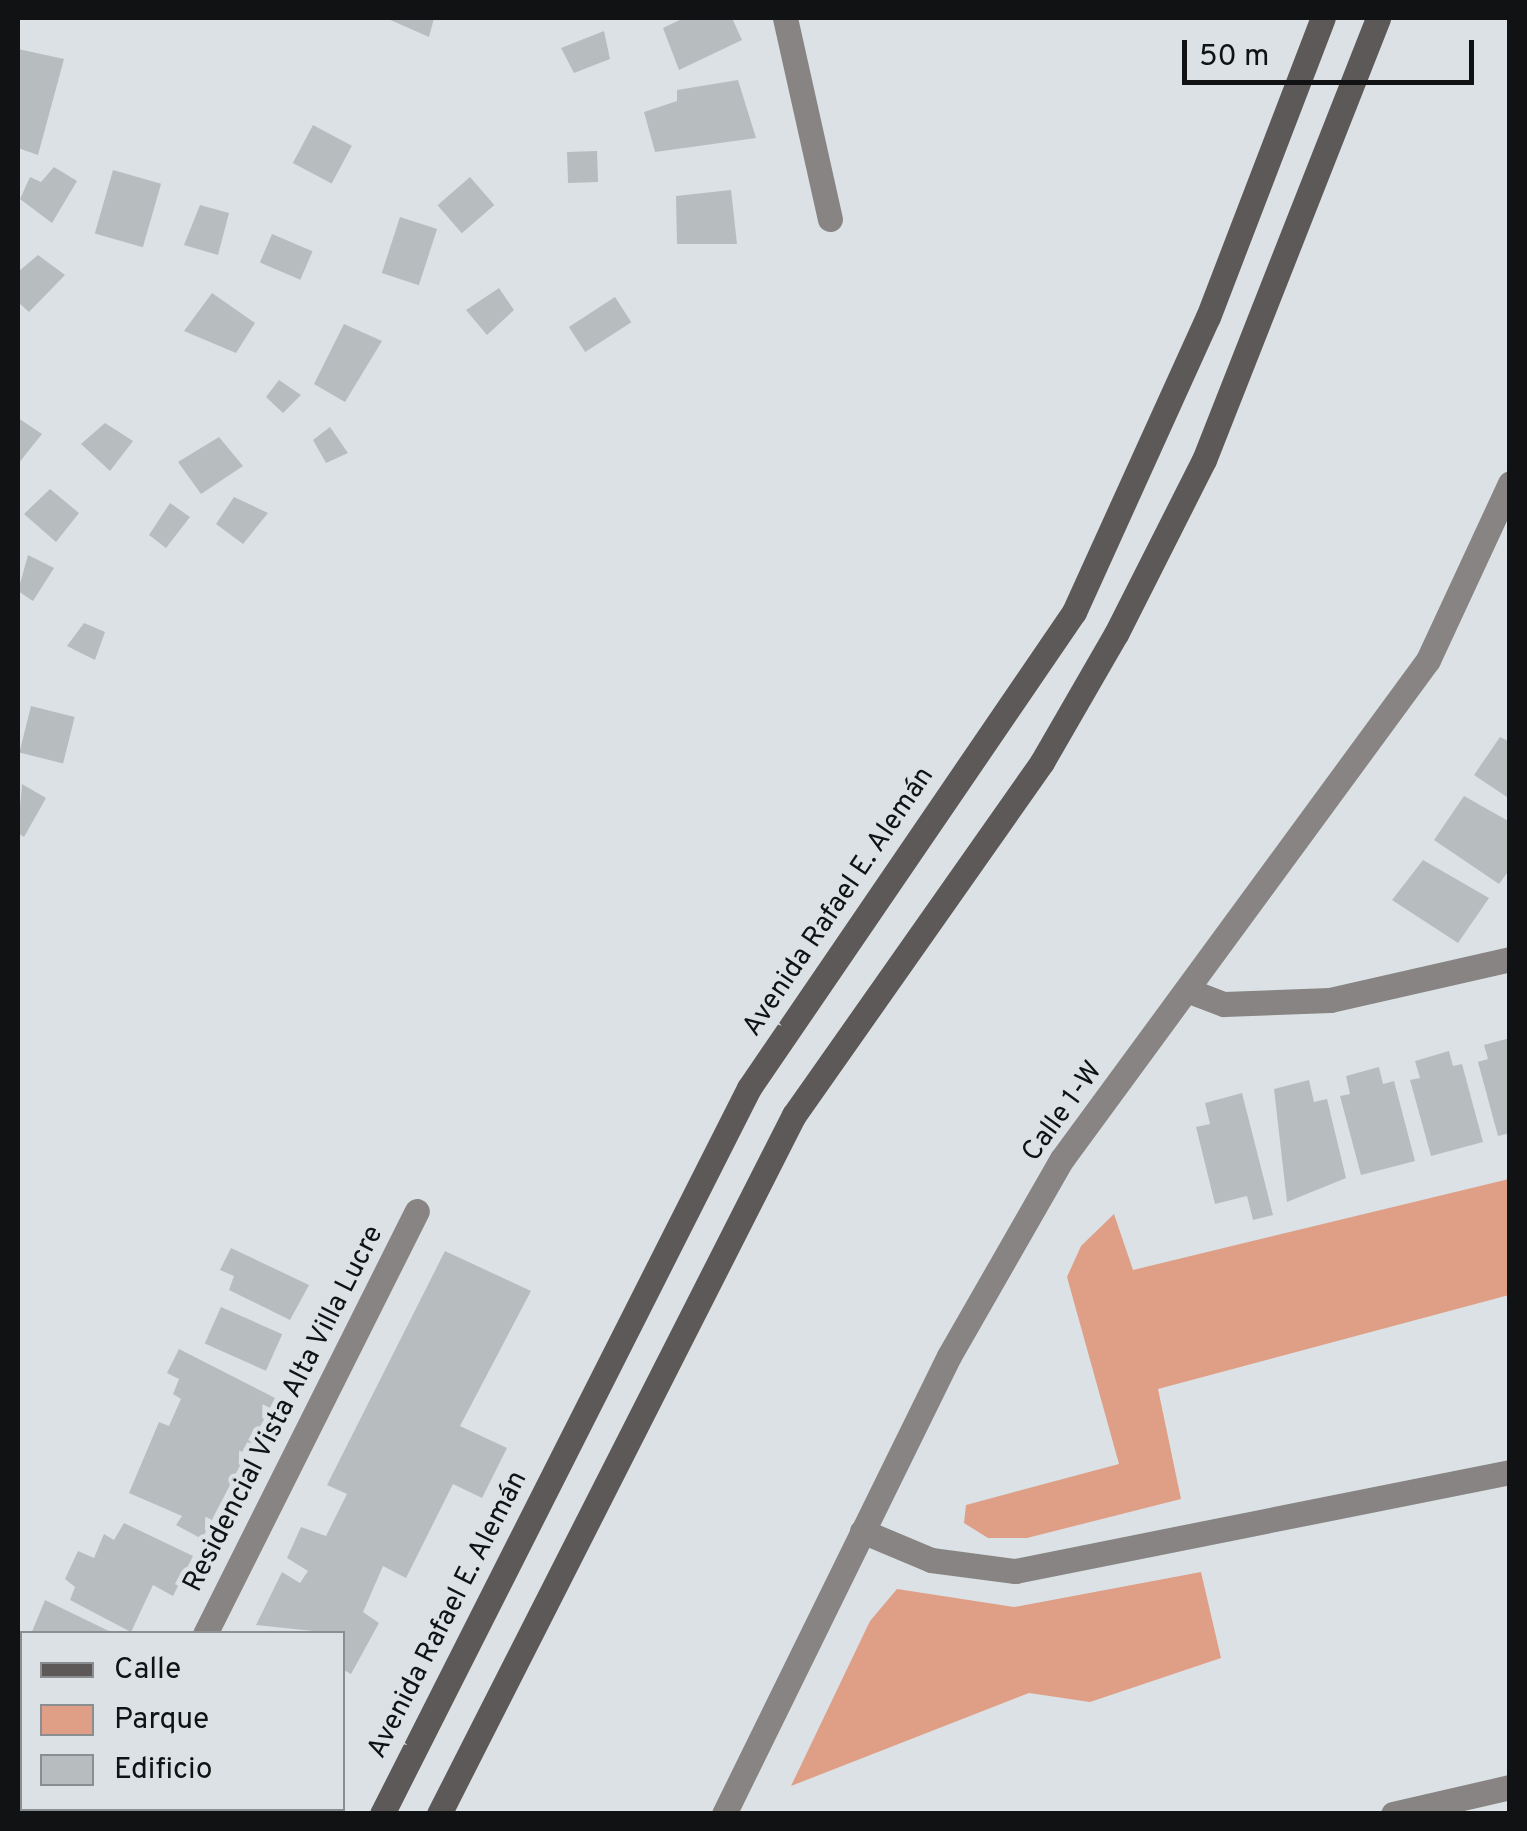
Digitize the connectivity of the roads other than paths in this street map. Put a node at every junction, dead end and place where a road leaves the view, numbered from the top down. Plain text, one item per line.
1 (786, 18) edge
2 (1323, 18) edge
3 (1378, 18) edge
4 (830, 219) dead end
5 (1510, 483) edge
6 (1510, 959) edge
7 (1192, 992) junction
8 (416, 1210) dead end
9 (1510, 1472) edge
10 (862, 1530) junction
11 (206, 1631) edge
12 (1510, 1787) edge
13 (382, 1814) edge
14 (440, 1814) edge
15 (724, 1814) edge
16 (1393, 1814) edge

1 - 4 street
2 - 13 main road, Avenida Rafael E. Alemán
3 - 14 main road
5 - 7 street, Calle 1-W
6 - 7 street
7 - 10 street, Calle 1-W
8 - 11 street, Residencial Vista Alta Villa Lucre
9 - 10 street
10 - 15 street, Calle 1-W
12 - 16 street

